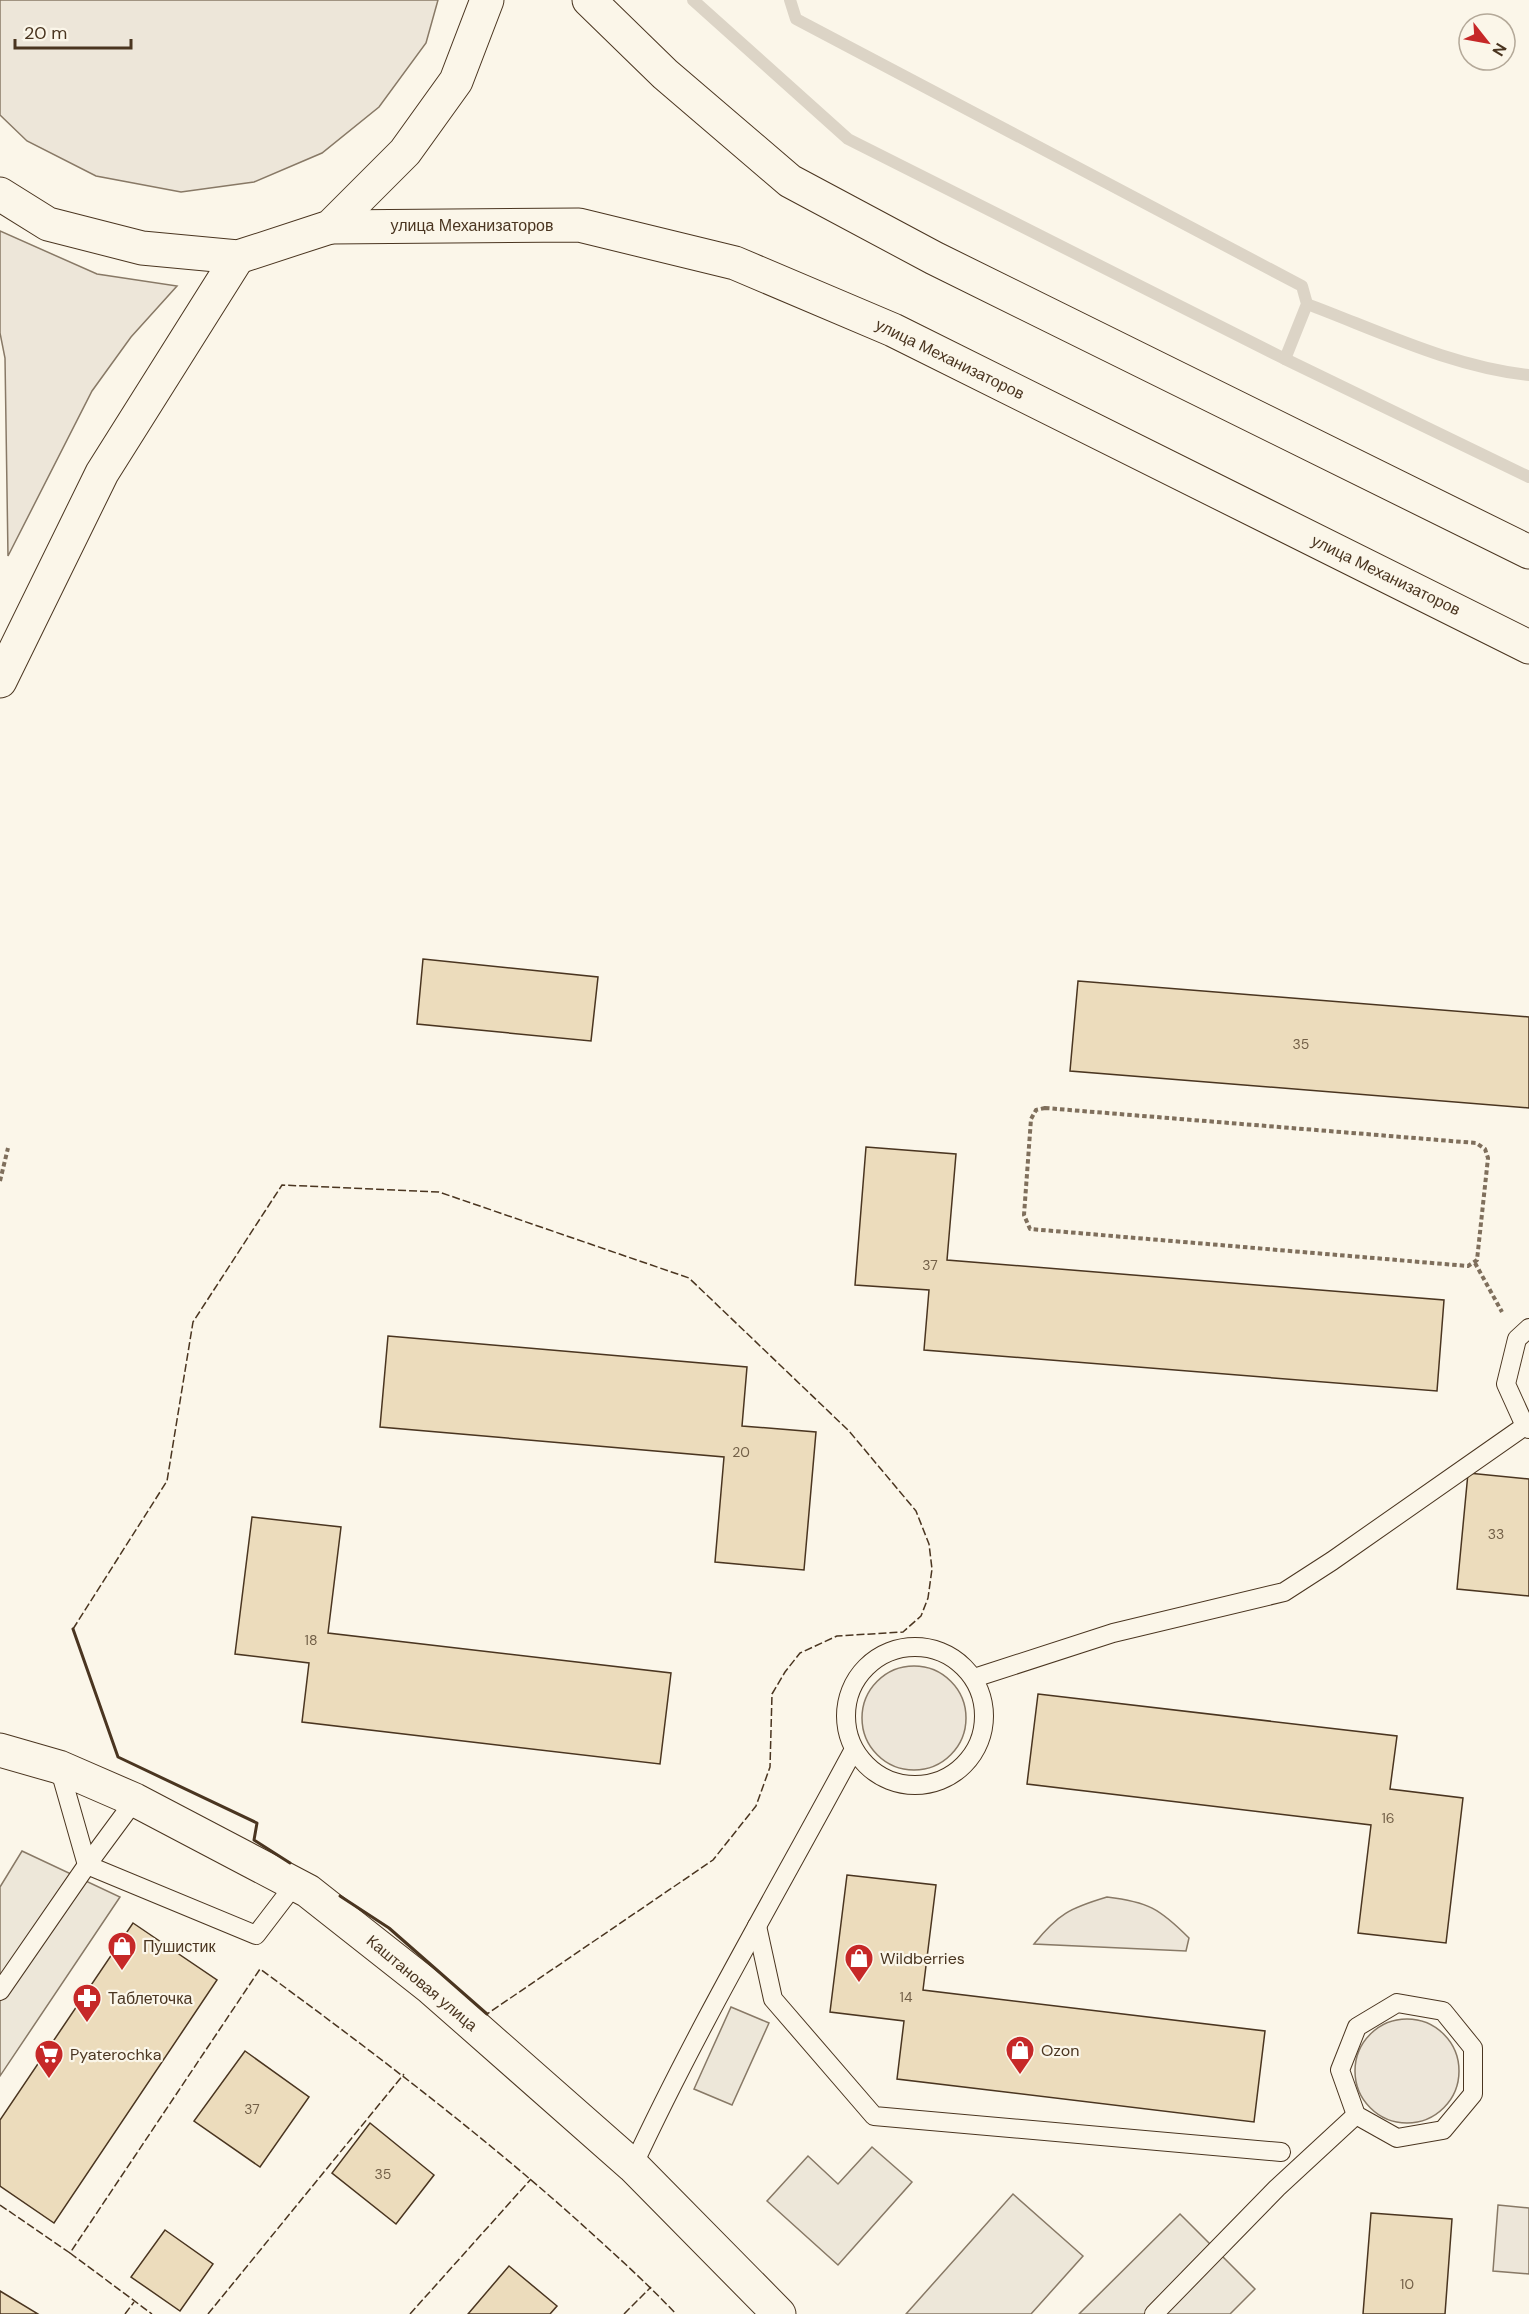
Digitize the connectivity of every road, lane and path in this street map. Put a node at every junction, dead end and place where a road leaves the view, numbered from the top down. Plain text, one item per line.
1 (487, 0) edge
2 (589, 0) edge
3 (0, 194) edge
4 (330, 226) junction
5 (238, 257) junction
6 (1529, 552) edge
7 (1529, 646) edge
8 (0, 681) edge
9 (8, 1148) dead end
10 (0, 1181) edge
11 (1475, 1263) junction
12 (1523, 1334) edge
13 (1527, 1427) edge
14 (974, 1678) junction
15 (0, 1750) edge
16 (853, 1751) junction
17 (58, 1767) junction
18 (135, 1800) junction
19 (87, 1864) junction
20 (295, 1884) junction
21 (757, 1926) junction
22 (0, 1991) edge
23 (1356, 2115) junction
24 (1281, 2152) dead end
25 (633, 2166) junction
26 (779, 2314) edge
27 (1154, 2314) edge

1 - 4 main road
2 - 6 main road
3 - 5 main road
4 - 5 main road
4 - 7 main road, улица Механизаторов
5 - 8 main road
9 - 10 path
11 - 11 path
11 - 12 path
12 - 13 lane
13 - 14 lane
14 - 16 lane
14 - 16 lane
15 - 17 main road, Каштановая улица
16 - 21 lane
17 - 18 main road, Каштановая улица
17 - 19 lane
18 - 19 lane
18 - 20 main road, Каштановая улица
19 - 20 lane
19 - 22 lane
20 - 25 main road, Каштановая улица
21 - 24 lane
21 - 25 lane
23 - 23 lane
23 - 27 lane
25 - 26 main road, Каштановая улица

